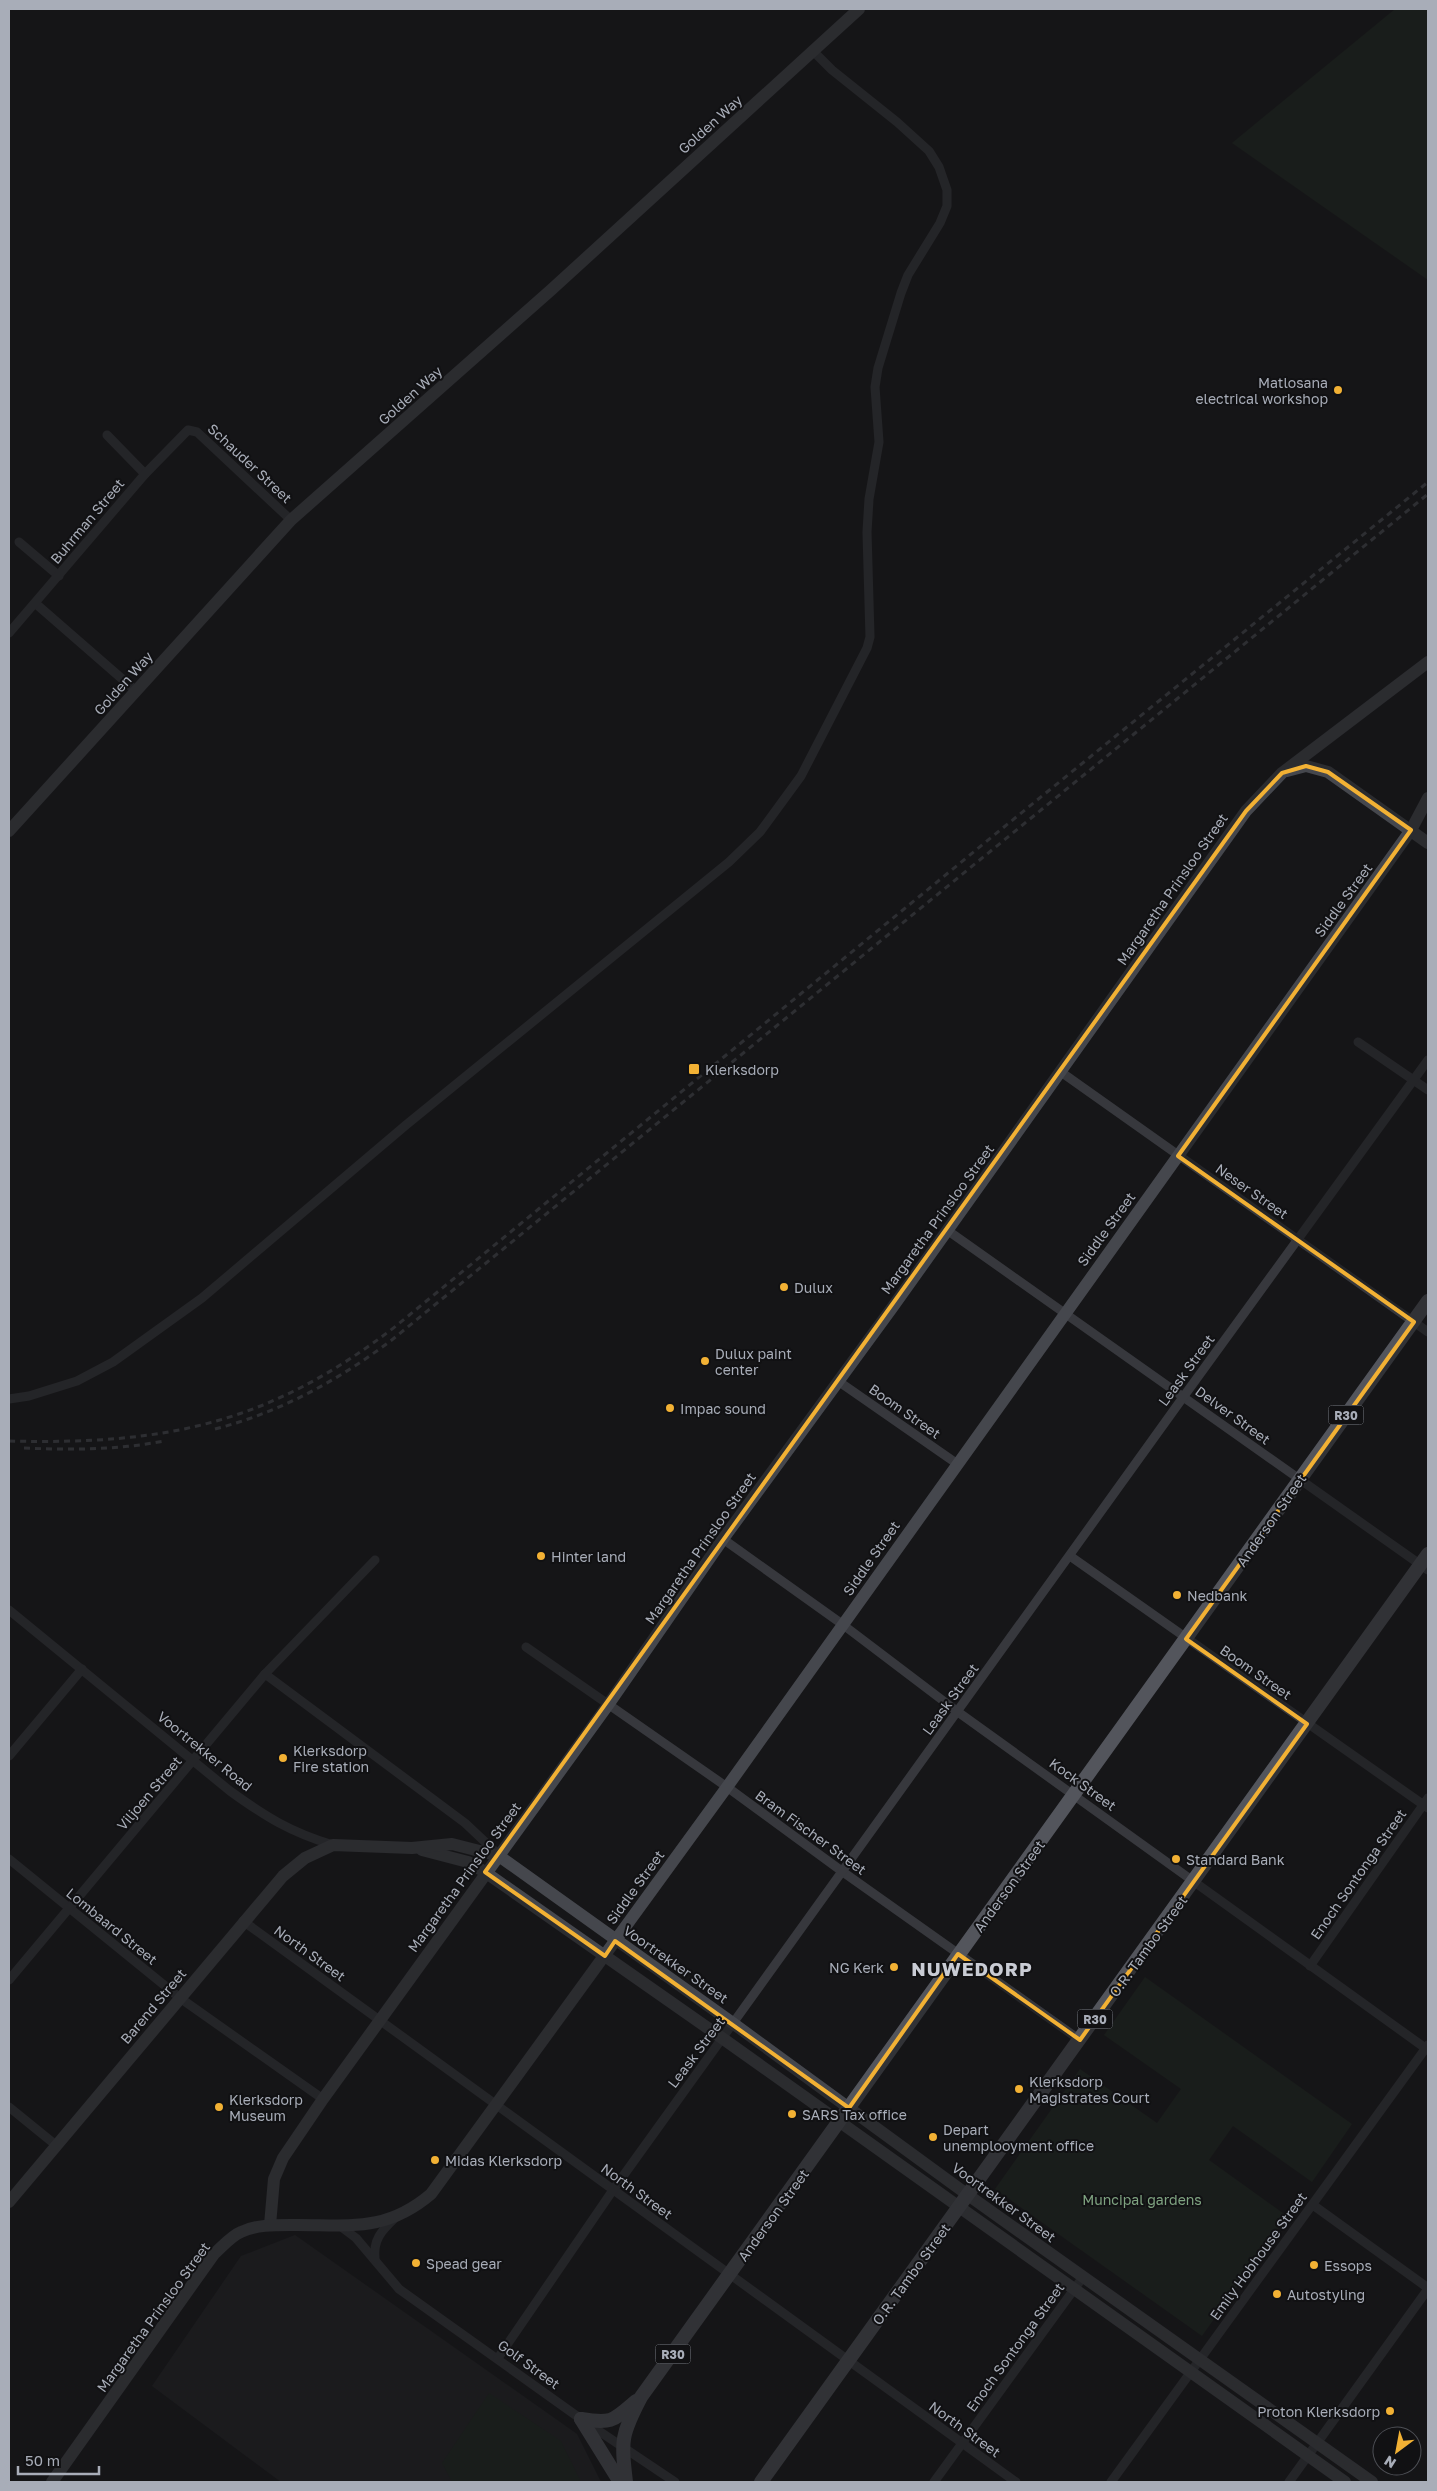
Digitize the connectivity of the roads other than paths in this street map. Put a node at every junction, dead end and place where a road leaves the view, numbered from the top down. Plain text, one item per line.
1 (859, 9) edge
2 (813, 51) junction
3 (188, 430) joint
4 (107, 435) dead end
5 (145, 474) junction
6 (291, 520) junction
7 (19, 542) dead end
8 (58, 576) junction
9 (35, 603) junction
10 (9, 633) edge
11 (1428, 662) edge
12 (136, 691) junction
13 (1282, 773) junction
14 (1428, 798) edge
15 (1411, 830) junction
16 (9, 831) edge
17 (1428, 843) edge
18 (1358, 1042) dead end
19 (1428, 1060) edge
20 (1060, 1072) junction
21 (1414, 1080) junction
22 (1428, 1090) edge
23 (1178, 1156) junction
24 (947, 1230) junction
25 (1297, 1240) junction
26 (1428, 1301) edge
27 (1065, 1312) junction
28 (1414, 1322) junction
29 (1428, 1332) edge
30 (838, 1381) junction
31 (1184, 1396) junction
32 (9, 1399) edge
33 (956, 1463) junction
34 (1300, 1480) junction
35 (723, 1539) junction
36 (1070, 1556) junction
37 (375, 1560) dead end
38 (1426, 1563) edge
39 (9, 1610) edge
40 (842, 1624) junction
41 (1186, 1639) junction
42 (526, 1647) dead end
43 (82, 1670) junction
44 (265, 1674) junction
45 (608, 1705) junction
46 (958, 1712) junction
47 (1307, 1724) junction
48 (9, 1756) edge
49 (194, 1762) junction
50 (727, 1787) junction
51 (1074, 1795) junction
52 (1427, 1804) edge
53 (333, 1845) junction
54 (412, 1848) junction
55 (499, 1856) junction
56 (9, 1859) edge
57 (485, 1872) junction
58 (843, 1872) junction
59 (1194, 1883) junction
60 (69, 1910) junction
61 (243, 1921) junction
62 (615, 1940) junction
63 (958, 1954) junction
64 (604, 1956) junction
65 (1310, 1966) junction
66 (9, 1980) edge
67 (180, 1998) junction
68 (379, 2020) junction
69 (734, 2024) junction
70 (722, 2038) junction
71 (1080, 2040) junction
72 (1428, 2048) edge
73 (323, 2099) junction
74 (497, 2106) junction
75 (9, 2107) edge
76 (850, 2108) junction
77 (839, 2121) junction
78 (57, 2146) junction
79 (613, 2190) junction
80 (968, 2195) junction
81 (9, 2202) edge
82 (1312, 2205) junction
83 (958, 2208) junction
84 (395, 2218) junction
85 (270, 2225) junction
86 (340, 2226) junction
87 (375, 2259) junction
88 (729, 2276) junction
89 (1083, 2277) junction
90 (1428, 2289) edge
91 (1073, 2290) junction
92 (498, 2358) junction
93 (1198, 2360) junction
94 (848, 2361) junction
95 (1190, 2372) junction
96 (641, 2397) junction
97 (581, 2419) junction
98 (962, 2444) junction
99 (1316, 2444) junction
100 (622, 2447) junction
101 (1308, 2455) junction
102 (52, 2482) edge
103 (620, 2482) edge
104 (626, 2482) edge
105 (675, 2482) edge
106 (761, 2482) edge
107 (934, 2482) edge
108 (1016, 2482) edge
109 (1110, 2482) edge
110 (1289, 2482) edge
111 (1345, 2482) edge
112 (1372, 2482) edge

1 - 2 street, Golden Way
2 - 6 street, Golden Way
2 - 32 street
3 - 5 street, Buhrman Street
3 - 6 street, Schauder Street
4 - 5 street
5 - 8 street, Buhrman Street
6 - 12 street, Golden Way
7 - 8 street
8 - 9 street, Buhrman Street
9 - 10 street, Buhrman Street
9 - 12 street
11 - 13 street, Margaretha Prinsloo Street
12 - 16 street, Golden Way
13 - 15 street
13 - 20 street, Margaretha Prinsloo Street
14 - 15 street, Siddle Street
15 - 17 street
15 - 23 street, Siddle Street
18 - 21 street
19 - 21 street, Leask Street
20 - 23 street, Neser Street
20 - 24 street, Margaretha Prinsloo Street
21 - 22 street
21 - 25 street, Leask Street
23 - 25 street, Neser Street
23 - 27 street, Siddle Street
24 - 27 street, Delver Street
24 - 30 street, Margaretha Prinsloo Street
25 - 28 street, Neser Street
25 - 31 street, Leask Street
26 - 28 main road, Anderson Street / R30
27 - 31 street, Delver Street
27 - 33 street, Siddle Street
28 - 29 street, Neser Street
28 - 34 main road, Anderson Street / R30
30 - 33 street, Boom Street
30 - 35 street, Margaretha Prinsloo Street
31 - 34 street, Delver Street
31 - 36 street, Leask Street
33 - 40 street, Siddle Street
34 - 38 street, Delver Street
34 - 41 main road, Anderson Street / R30
35 - 40 street, Kock Street
35 - 45 street, Margaretha Prinsloo Street
36 - 41 street, Boom Street
36 - 46 street, Leask Street
37 - 44 street, Viljoen Street
38 - 47 main road, O.R. Tambo Street / R30
39 - 43 street, Voortrekker Road
40 - 46 street, Kock Street
40 - 50 street, Siddle Street
41 - 47 street, Boom Street
41 - 51 main road, Anderson Street / R30
42 - 45 street, Bram Fischer Street
43 - 48 street
43 - 49 street, Voortrekker Road
44 - 49 street, Viljoen Street
44 - 55 street
45 - 50 street, Bram Fischer Street
45 - 55 street, Margaretha Prinsloo Street
46 - 51 street, Kock Street
46 - 58 street, Leask Street
47 - 52 street, Boom Street
47 - 59 main road, O.R. Tambo Street / R30
49 - 53 street, Voortrekker Road
49 - 60 street, Viljoen Street
50 - 58 street, Bram Fischer Street
50 - 62 street, Siddle Street
51 - 59 street, Kock Street
51 - 63 main road, Anderson Street / R30
52 - 65 street, Enoch Sontonga Street
53 - 54 street, Voortrekker Road
53 - 61 street, Barend Street
54 - 55 street, Voortrekker Road
54 - 57 street, Voortrekker Road
55 - 57 street, Margaretha Prinsloo Street
55 - 62 street, Voortrekker Street
56 - 60 street, Lombaard Street
57 - 64 street
57 - 68 street, Margaretha Prinsloo Street
58 - 63 street, Bram Fischer Street
58 - 69 street, Leask Street
59 - 65 street, Kock Street
59 - 71 main road, O.R. Tambo Street / R30
60 - 66 street, Viljoen Street
60 - 67 street, Lombaard Street
61 - 67 street, Barend Street
61 - 68 street, North Street
62 - 64 street, Siddle Street
62 - 69 street, Voortrekker Street
63 - 71 street, Bram Fischer Street
63 - 76 main road, Anderson Street / R30
64 - 70 street
64 - 74 street, Siddle Street
65 - 72 street, Kock Street
67 - 73 street, Lombaard Street
67 - 78 street, Barend Street
68 - 73 street, Margaretha Prinsloo Street
68 - 74 street, North Street
69 - 70 street, Leask Street
69 - 76 street, Voortrekker Street
70 - 77 street
70 - 79 street, Leask Street
71 - 80 main road, O.R. Tambo Street / R30
72 - 82 street, Emily Hobhouse Street
73 - 85 street, Margaretha Prinsloo Street
74 - 79 street, North Street
74 - 84 street, Siddle Street
75 - 78 street
76 - 77 main road, Anderson Street / R30
76 - 80 street, Voortrekker Street
77 - 83 street
77 - 88 main road, Anderson Street / R30
78 - 81 street, Barend Street
79 - 88 street, North Street
79 - 92 street, Leask Street
80 - 83 main road, O.R. Tambo Street / R30
80 - 89 street, Voortrekker Street
82 - 90 street
82 - 93 street, Emily Hobhouse Street
83 - 91 street
83 - 94 main road, O.R. Tambo Street / R30
84 - 86 street, Siddle Street
84 - 87 street
85 - 86 street, Siddle Street
85 - 102 street, Margaretha Prinsloo Street
86 - 87 street, Golf Street
87 - 92 street, Golf Street
88 - 94 street, North Street
88 - 96 main road, Anderson Street / R30
89 - 91 street, Enoch Sontonga Street
89 - 93 street, Voortrekker Street
90 - 99 street
91 - 95 street
91 - 98 street, Enoch Sontonga Street
92 - 97 street, Golf Street
93 - 95 street, Emily Hobhouse Street
93 - 99 street, Voortrekker Street
94 - 98 street, North Street
94 - 106 main road, O.R. Tambo Street / R30
95 - 101 street
95 - 109 street, Emily Hobhouse Street
96 - 97 main road
96 - 100 main road, Anderson Street / R30
97 - 100 street, Golf Street
97 - 103 main road
98 - 107 street, Enoch Sontonga Street
98 - 108 street, North Street
99 - 101 street
99 - 112 street, Voortrekker Street
100 - 104 main road, Anderson Street / R30
100 - 105 street, Golf Street
101 - 110 street
101 - 111 street

